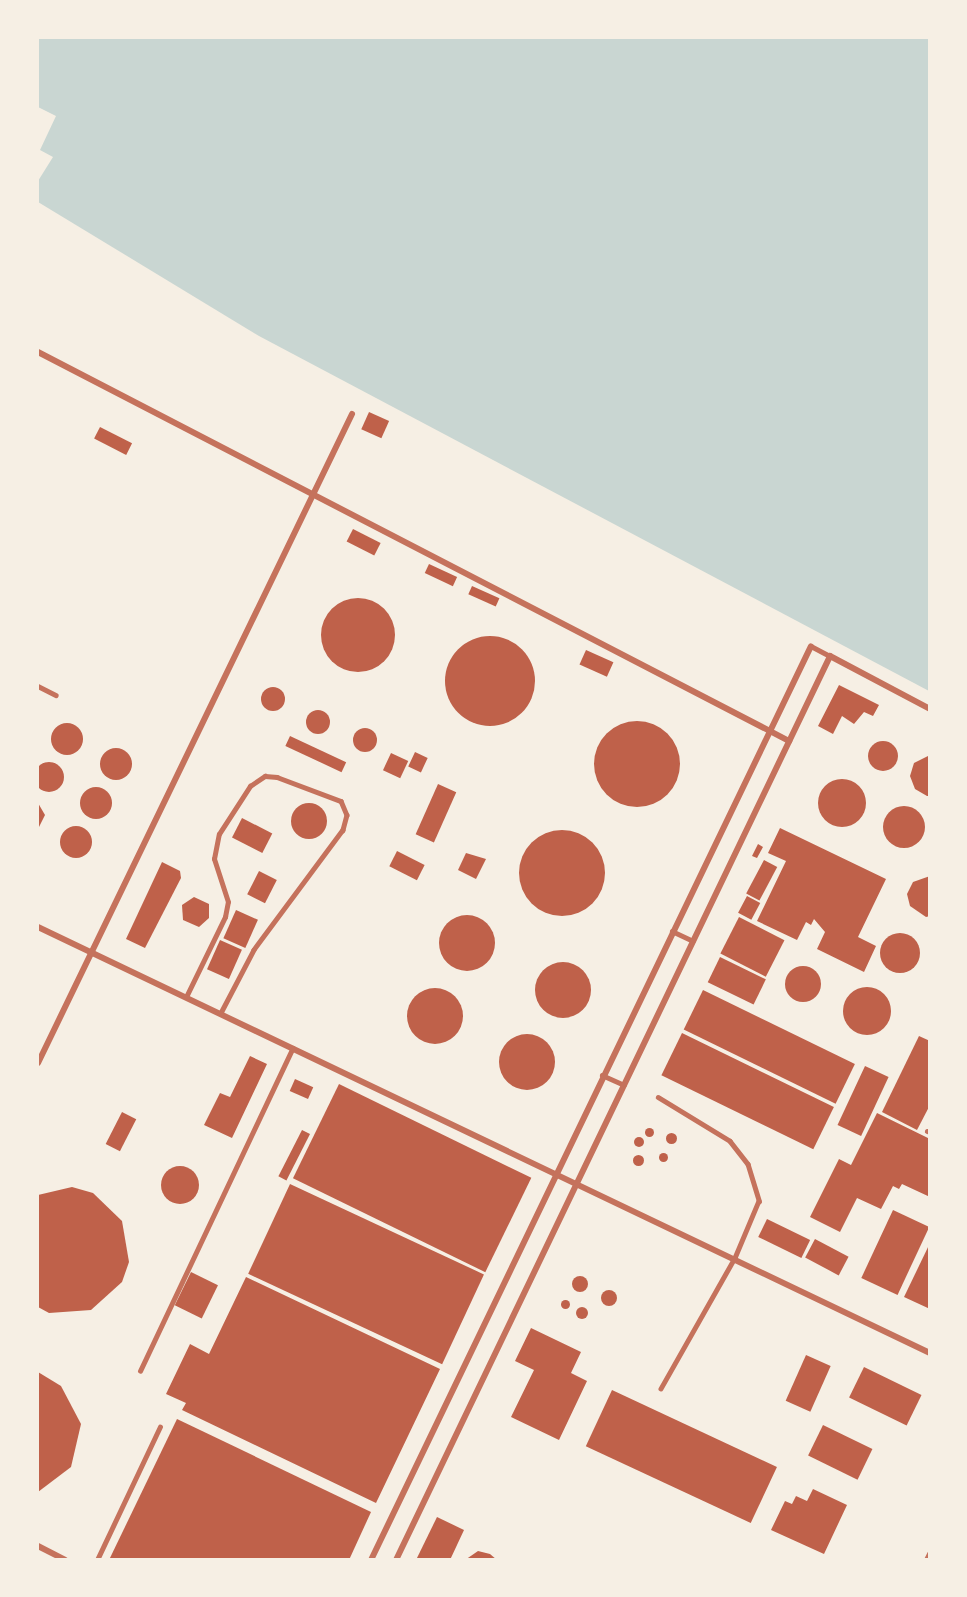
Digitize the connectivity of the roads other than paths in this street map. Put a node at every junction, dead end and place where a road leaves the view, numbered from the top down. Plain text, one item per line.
1 (38, 352) edge
2 (352, 414) dead end
3 (314, 492) junction
4 (811, 646) joint
5 (830, 656) junction
6 (38, 686) edge
7 (56, 695) dead end
8 (930, 709) edge
9 (768, 731) junction
10 (789, 741) junction
11 (38, 927) edge
12 (672, 931) junction
13 (693, 941) junction
14 (91, 952) junction
15 (186, 997) junction
16 (221, 1013) junction
17 (294, 1047) junction
18 (38, 1063) edge
19 (602, 1075) junction
20 (624, 1085) junction
21 (658, 1097) dead end
22 (556, 1170) junction
23 (578, 1181) junction
24 (735, 1258) junction
25 (930, 1353) edge
26 (140, 1371) dead end
27 (661, 1389) dead end
28 (160, 1427) dead end
29 (38, 1546) edge
30 (930, 1554) edge
31 (65, 1560) edge
32 (97, 1560) edge
33 (371, 1560) edge
34 (396, 1560) edge
35 (927, 1560) edge

1 - 3 street
2 - 3 street
3 - 9 street
3 - 14 street
4 - 5 lane
4 - 9 street
5 - 8 street
5 - 10 street
6 - 7 lane
9 - 10 street
9 - 12 street
10 - 13 street
11 - 14 street
12 - 13 lane
12 - 19 street
13 - 20 street
14 - 15 street
14 - 18 street
15 - 16 street
15 - 16 lane
16 - 17 street
17 - 22 street
17 - 26 lane
19 - 20 lane
19 - 22 street
20 - 23 street
21 - 24 lane
22 - 23 street
22 - 33 street
23 - 24 street
23 - 34 street
24 - 25 street
24 - 27 lane
28 - 32 lane
29 - 31 street
30 - 35 street

